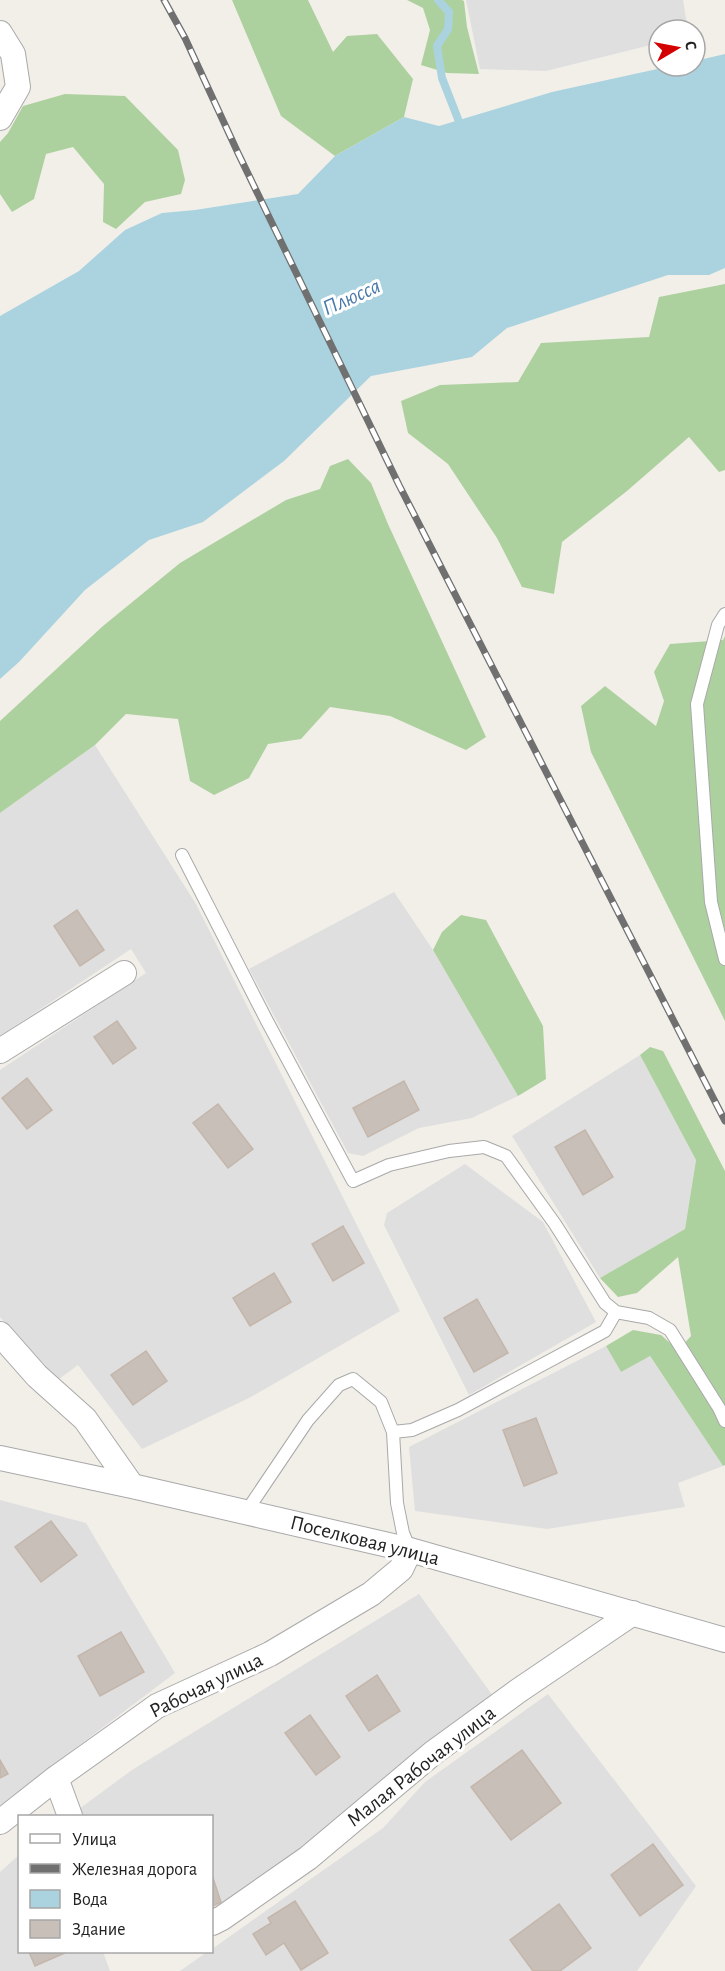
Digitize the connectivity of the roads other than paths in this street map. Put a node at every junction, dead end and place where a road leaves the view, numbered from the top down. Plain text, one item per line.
1 (0, 33) edge
2 (0, 118) edge
3 (725, 614) edge
4 (182, 855) dead end
5 (725, 959) edge
6 (124, 973) dead end
7 (0, 1051) edge
8 (616, 1312) junction
9 (0, 1334) edge
10 (725, 1421) edge
11 (393, 1432) junction
12 (0, 1458) edge
13 (132, 1486) junction
14 (246, 1512) junction
15 (410, 1550) junction
16 (633, 1613) junction
17 (725, 1640) edge
18 (56, 1778) junction
19 (70, 1815) edge
20 (0, 1822) edge
21 (213, 1922) edge

1 - 2 street
3 - 5 lane
4 - 8 lane
6 - 7 street
8 - 10 lane
8 - 11 lane
9 - 13 street
11 - 14 lane
11 - 15 lane
12 - 13 street, Поселковая улица
13 - 14 street, Поселковая улица
14 - 15 street, Поселковая улица
15 - 16 street, Поселковая улица
15 - 18 street, Рабочая улица
16 - 17 street, Поселковая улица
16 - 21 street, Малая Рабочая улица
18 - 19 street
18 - 20 street, Рабочая улица

